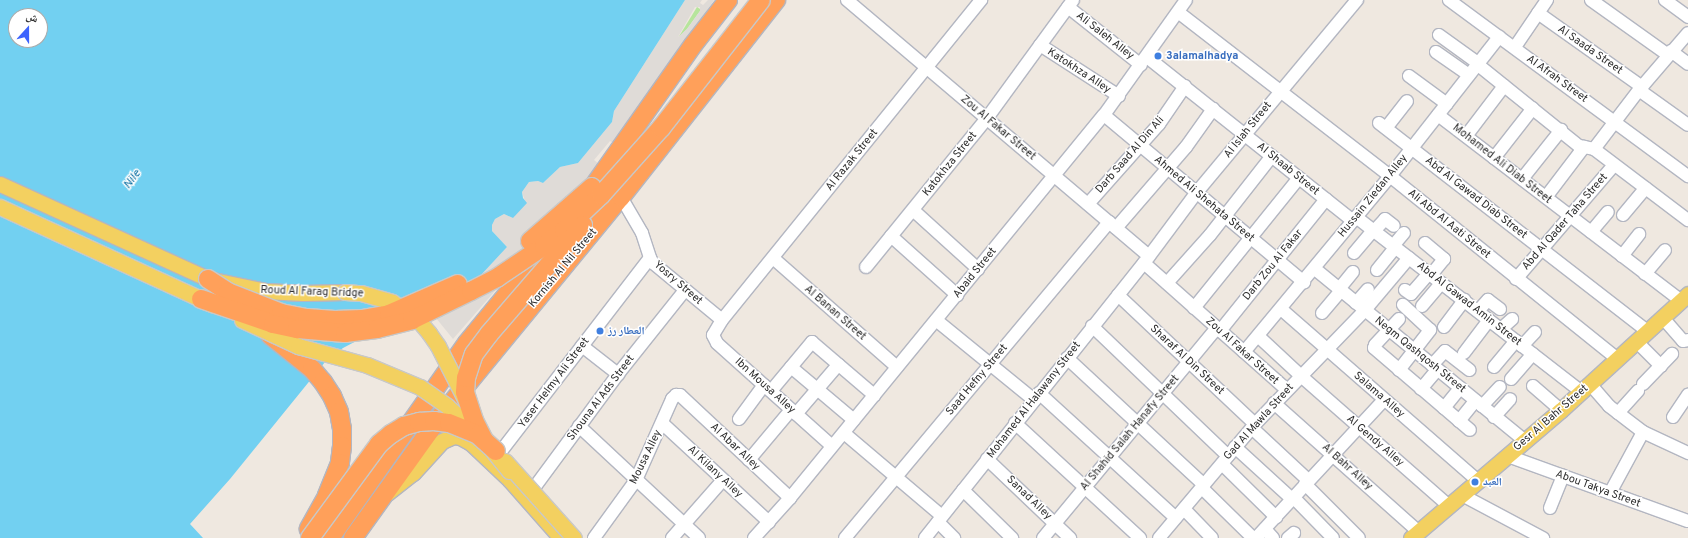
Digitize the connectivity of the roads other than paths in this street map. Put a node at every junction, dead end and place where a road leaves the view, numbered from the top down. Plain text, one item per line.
1 (728, 0) edge
2 (746, 0) edge
3 (761, 0) edge
4 (776, 0) edge
5 (847, 0) edge
6 (981, 0) edge
7 (1186, 0) edge
8 (1357, 0) edge
9 (1449, 0) edge
10 (1547, 0) edge
11 (1591, 0) edge
12 (1665, 0) edge
13 (1070, 3) edge
14 (1178, 12) junction
15 (1538, 13) junction
16 (1688, 16) edge
17 (1688, 33) edge
18 (1439, 36) dead end
19 (1499, 37) junction
20 (1040, 45) junction
21 (1515, 48) junction
22 (1436, 52) dead end
23 (1669, 53) junction
24 (1144, 61) junction
25 (1478, 64) junction
26 (1688, 64) edge
27 (927, 68) junction
28 (1469, 75) junction
29 (1409, 76) dead end
30 (665, 86) junction
31 (1185, 86) junction
32 (1504, 86) junction
33 (1641, 88) junction
34 (1280, 90) junction
35 (1119, 96) junction
36 (1407, 101) dead end
37 (1447, 104) junction
38 (1532, 108) junction
39 (1213, 109) junction
40 (1438, 114) junction
41 (1104, 116) junction
42 (986, 118) junction
43 (1615, 121) junction
44 (1688, 125) edge
45 (1561, 130) junction
46 (1244, 134) junction
47 (1466, 136) junction
48 (1139, 145) junction
49 (1412, 148) junction
50 (1589, 148) junction
51 (1272, 156) junction
52 (1494, 158) junction
53 (1614, 165) junction
54 (1167, 168) junction
55 (1055, 176) junction
56 (1390, 176) junction
57 (1688, 176) edge
58 (1299, 178) junction
59 (1522, 179) junction
60 (0, 184) edge
61 (1646, 188) junction
62 (1197, 192) junction
63 (621, 197) junction
64 (1546, 197) junction
65 (1326, 199) junction
66 (1088, 204) junction
67 (0, 207) edge
68 (913, 210) junction
69 (1608, 212) dead end
70 (1224, 215) junction
71 (1623, 215) dead end
72 (1570, 216) junction
73 (1355, 219) junction
74 (1688, 220) edge
75 (1113, 225) junction
76 (1374, 231) junction
77 (1591, 232) junction
78 (1639, 234) dead end
79 (891, 236) junction
80 (1251, 238) junction
81 (1426, 244) dead end
82 (1394, 247) junction
83 (1541, 249) junction
84 (1665, 250) dead end
85 (1354, 253) dead end
86 (1622, 256) junction
87 (650, 258) junction
88 (773, 258) junction
89 (1409, 258) junction
90 (1278, 259) junction
91 (1147, 260) junction
92 (866, 267) dead end
93 (978, 269) junction
94 (1315, 269) junction
95 (1377, 270) dead end
96 (1354, 272) dead end
97 (1430, 274) junction
98 (1645, 274) junction
99 (1516, 278) junction
100 (208, 279) junction
101 (1304, 282) junction
102 (1167, 283) junction
103 (1441, 283) junction
104 (1368, 288) dead end
105 (685, 290) junction
106 (1340, 290) junction
107 (1405, 290) dead end
108 (957, 295) junction
109 (1118, 295) junction
110 (1684, 298) edge
111 (201, 299) junction
112 (1464, 300) junction
113 (1403, 305) dead end
114 (1360, 306) junction
115 (1422, 306) dead end
116 (1194, 308) junction
117 (1281, 309) junction
118 (1500, 309) dead end
119 (1478, 311) junction
120 (1322, 313) dead end
121 (1663, 318) junction
122 (1512, 319) dead end
123 (722, 320) junction
124 (936, 320) junction
125 (1399, 320) dead end
126 (1489, 320) junction
127 (1092, 326) junction
128 (1444, 327) dead end
129 (1218, 329) junction
130 (1501, 329) junction
131 (1389, 330) junction
132 (1535, 332) dead end
133 (268, 333) junction
134 (1258, 336) junction
135 (1642, 337) junction
136 (1688, 340) edge
137 (1519, 343) junction
138 (582, 346) junction
139 (1327, 350) junction
140 (1414, 351) junction
141 (1244, 352) junction
142 (1464, 353) dead end
143 (1533, 354) junction
144 (1672, 354) dead end
145 (1067, 358) junction
146 (1618, 359) junction
147 (1189, 362) junction
148 (990, 364) junction
149 (838, 365) junction
150 (1661, 366) junction
151 (791, 367) junction
152 (897, 367) junction
153 (1435, 367) junction
154 (1494, 367) dead end
155 (1398, 370) junction
156 (1469, 370) dead end
157 (618, 374) junction
158 (1301, 376) junction
159 (472, 377) junction
160 (1511, 379) dead end
161 (1533, 386) dead end
162 (1500, 387) dead end
163 (767, 388) junction
164 (1460, 388) junction
165 (1586, 388) junction
166 (818, 389) junction
167 (1421, 389) junction
168 (1287, 390) junction
169 (1163, 393) junction
170 (680, 395) joint
171 (874, 395) junction
172 (1688, 395) edge
173 (1036, 396) junction
174 (1510, 399) dead end
175 (1384, 400) junction
176 (1274, 403) junction
177 (1479, 403) junction
178 (1444, 408) junction
179 (1561, 410) junction
180 (794, 412) junction
181 (1618, 413) junction
182 (1494, 416) junction
183 (1673, 416) dead end
184 (739, 419) dead end
185 (854, 420) junction
186 (1459, 421) junction
187 (662, 423) junction
188 (1015, 423) junction
189 (1138, 424) junction
190 (579, 426) junction
191 (1254, 426) junction
192 (1359, 427) junction
193 (1470, 430) dead end
194 (1643, 432) junction
195 (844, 433) junction
196 (1525, 442) junction
197 (832, 446) junction
198 (494, 447) junction
199 (1688, 453) edge
200 (1333, 455) junction
201 (1228, 456) junction
202 (1508, 456) junction
203 (1110, 457) junction
204 (987, 459) junction
205 (749, 460) junction
206 (1563, 476) junction
207 (896, 477) junction
208 (636, 480) junction
209 (723, 480) junction
210 (1478, 481) junction
211 (1307, 482) junction
212 (1203, 486) junction
213 (534, 488) junction
214 (1085, 488) junction
215 (963, 490) junction
216 (1610, 493) junction
217 (384, 495) junction
218 (1462, 496) junction
219 (790, 498) junction
220 (1292, 498) junction
221 (1449, 506) junction
222 (1550, 508) dead end
223 (1180, 513) junction
224 (1276, 517) junction
225 (940, 519) junction
226 (1688, 521) edge
227 (768, 522) junction
228 (685, 524) junction
229 (1055, 524) junction
230 (1269, 533) edge
231 (1415, 535) edge
232 (1165, 536) edge
233 (303, 538) edge
234 (310, 538) edge
235 (330, 538) edge
236 (353, 538) edge
237 (561, 538) edge
238 (568, 538) edge
239 (574, 538) edge
240 (581, 538) edge
241 (594, 538) edge
242 (672, 538) edge
243 (699, 538) edge
244 (754, 538) edge
245 (844, 538) edge
246 (925, 538) edge
247 (954, 538) edge
248 (1012, 538) edge
249 (1043, 538) edge
250 (1070, 538) edge
251 (1140, 538) edge
252 (1212, 538) edge
253 (1253, 538) edge
254 (1256, 538) edge
255 (1333, 538) edge
256 (1359, 538) edge
257 (1543, 538) edge

1 - 30 highway
2 - 100 highway, bridge
3 - 111 highway, bridge
4 - 63 highway, Kornish Al Nil Street
5 - 27 street, Zou Al Fakar Street
6 - 27 street, Al Razak Street
7 - 14 street, Abaid Street
8 - 34 street, Al Islah Street
9 - 19 street, Al Afrah Street
10 - 15 street
11 - 23 street
12 - 16 street
13 - 20 street, Katokhza Street
13 - 24 street, Ali Saleh Alley
14 - 24 street, Abaid Street
14 - 34 street, Ali Abd Al Aati Street
15 - 21 street
15 - 33 street, Al Saada Street
17 - 23 street
18 - 25 street
19 - 21 street, Al Afrah Street
19 - 25 street, Hussain Ziedan Alley
20 - 35 street, Katokhza Alley
20 - 42 street, Katokhza Street
21 - 43 street, Al Afrah Street
22 - 28 street
23 - 26 street
23 - 33 street
24 - 31 street, Al Shaab Street
24 - 35 street, Abaid Street
25 - 28 street, Hussain Ziedan Alley
25 - 32 street
27 - 42 street, Zou Al Fakar Street
27 - 88 street, Al Razak Street
28 - 37 street, Hussain Ziedan Alley
29 - 37 street
30 - 198 highway, bridge
30 - 235 highway
31 - 39 street, Al Shaab Street
31 - 48 street, Darb Saad Al Din Ali
32 - 38 street
32 - 47 street
33 - 43 street
33 - 44 street, Al Saada Street
34 - 46 street, Al Islah Street
34 - 56 street, Ali Abd Al Aati Street
35 - 41 street, Abaid Street
36 - 49 street, Abd Al Gawad Diab Street
37 - 40 street, Hussain Ziedan Alley
38 - 45 street
38 - 52 street
39 - 46 street, Al Shaab Street
39 - 54 street, Saad Hefny Street
40 - 47 street, Mohamed Ali Diab Street
40 - 49 street, Hussain Ziedan Alley
41 - 48 street, Ahmed Ali Shehata Street
41 - 55 street, Abaid Street
42 - 55 street, Zou Al Fakar Street
42 - 68 street, Katokhza Street
43 - 50 street
43 - 57 street, Al Afrah Street
45 - 50 street
45 - 59 street
46 - 51 street, Al Shaab Street
46 - 62 street, Al Islah Street
47 - 52 street, Mohamed Ali Diab Street
48 - 54 street, Ahmed Ali Shehata Street
48 - 66 street, Darb Saad Al Din Ali
49 - 56 street, Hussain Ziedan Alley
49 - 83 street, Abd Al Gawad Diab Street
50 - 53 street
50 - 64 street
51 - 58 street, Al Shaab Street
51 - 70 street
52 - 59 street, Mohamed Ali Diab Street
53 - 61 street
53 - 72 street, Abd Al Qader Taha Street
54 - 62 street, Ahmed Ali Shehata Street
54 - 75 street, Saad Hefny Street
55 - 66 street, Zou Al Fakar Street
55 - 93 street, Abaid Street
56 - 73 street, Hussain Ziedan Alley
56 - 99 street, Ali Abd Al Aati Street
58 - 65 street, Al Shaab Street
58 - 80 street
59 - 64 street, Mohamed Ali Diab Street
60 - 100 main road, Roud Al Farag Bridge
61 - 71 street
61 - 74 street
62 - 70 street, Ahmed Ali Shehata Street
62 - 91 street, Al Islah Street
63 - 87 street, Yosry Street
63 - 159 highway, Kornish Al Nil Street
64 - 72 street, Mohamed Ali Diab Street
65 - 73 street, Al Shaab Street
65 - 90 street, Darb Zou Al Fakar
66 - 75 street, Zou Al Fakar Street
67 - 111 main road, Roud Al Farag Bridge, bridge
68 - 79 street, Katokhza Street
68 - 93 street
69 - 77 street
70 - 80 street, Ahmed Ali Shehata Street
70 - 102 street
72 - 77 street, Mohamed Ali Diab Street
72 - 83 street, Abd Al Qader Taha Street
73 - 76 street, Abd Al Gawad Amin Street
73 - 94 street, Hussain Ziedan Alley
75 - 91 street, Zou Al Fakar Street
75 - 148 street, Saad Hefny Street
76 - 82 street, Abd Al Gawad Amin Street
76 - 82 street
76 - 85 street
77 - 86 street, Mohamed Ali Diab Street
78 - 86 street
79 - 92 street, Katokhza Street
79 - 108 street
80 - 90 street, Ahmed Ali Shehata Street
80 - 116 street
81 - 97 street
82 - 89 street, Abd Al Gawad Amin Street
82 - 95 street
83 - 99 street, Abd Al Qader Taha Street
83 - 135 street, Abd Al Gawad Diab Street
84 - 98 street
86 - 98 street, Mohamed Ali Diab Street
87 - 105 street, Yosry Street
87 - 138 street, Yaser Helmy Ali Street
88 - 123 street, Al Razak Street
88 - 152 street, Al Banan Street
89 - 97 street, Abd Al Gawad Amin Street
89 - 114 street
90 - 101 street, Ahmed Ali Shehata Street
90 - 129 street, Darb Zou Al Fakar
91 - 102 street, Zou Al Fakar Street
91 - 109 street, Mohamed Al Halawany Street
93 - 108 street, Abaid Street
94 - 101 street, Hussain Ziedan Alley
94 - 106 street, Negm Qashqosh Street
96 - 106 street
97 - 103 street, Abd Al Gawad Amin Street
97 - 107 street
98 - 110 street, Mohamed Ali Diab Street
99 - 146 street, Ali Abd Al Aati Street
100 - 198 main road, Roud Al Farag Bridge, bridge
101 - 117 street, Hussain Ziedan Alley
102 - 116 street, Zou Al Fakar Street
103 - 112 street, Abd Al Gawad Amin Street
103 - 115 street
104 - 114 street
105 - 123 street, Yosry Street
105 - 157 street, Shouna Al Ads Street
106 - 114 street, Negm Qashqosh Street
106 - 120 street
108 - 124 street, Abaid Street
109 - 127 street, Mohamed Al Halawany Street
109 - 147 street, Sharaf Al Din Street
110 - 121 main road, Gesr Al Bahr Street
111 - 133 main road, Roud Al Farag Bridge, bridge
112 - 119 street, Abd Al Gawad Amin Street
112 - 128 street
113 - 140 street
114 - 131 street, Negm Qashqosh Street
114 - 139 street, Gad Al Mawla Street
116 - 129 street, Zou Al Fakar Street
117 - 134 street, Hussain Ziedan Alley
117 - 139 street, Salama Alley
118 - 119 street
119 - 126 street, Abd Al Gawad Amin Street
121 - 135 main road, Gesr Al Bahr Street
121 - 136 street
122 - 130 street
123 - 163 street, Ibn Mousa Alley
124 - 148 street
124 - 152 street, Abaid Street
125 - 131 street
126 - 130 street, Abd Al Gawad Amin Street
126 - 142 street
127 - 145 street, Mohamed Al Halawany Street
127 - 169 street
129 - 141 street, Zou Al Fakar Street
129 - 147 street, Al Shahid Salah Hanafy Street
130 - 137 street, Abd Al Gawad Amin Street
131 - 140 street, Negm Qashqosh Street
131 - 155 street
132 - 137 street
133 - 198 main road, Roud Al Farag Bridge, bridge
133 - 233 highway
134 - 141 street, Hussain Ziedan Alley
134 - 158 street, Al Gendy Alley
135 - 146 main road, Gesr Al Bahr Street
135 - 150 street, Abd Al Gawad Diab Street
137 - 143 street, Abd Al Gawad Amin Street
137 - 154 street
138 - 157 street
138 - 198 street, Yaser Helmy Ali Street
139 - 158 street, Gad Al Mawla Street
139 - 175 street, Salama Alley
140 - 153 street, Negm Qashqosh Street
140 - 155 street
141 - 168 street, Zou Al Fakar Street
143 - 160 street
143 - 165 street, Abd Al Gawad Amin Street
144 - 150 street
145 - 173 street, Mohamed Al Halawany Street
145 - 189 street
146 - 165 main road, Gesr Al Bahr Street
147 - 169 street, Al Shahid Salah Hanafy Street
147 - 191 street, Sharaf Al Din Street
148 - 173 street
148 - 207 street, Saad Hefny Street
149 - 151 street
149 - 166 street
149 - 171 street
150 - 181 street
151 - 163 street
151 - 166 street
152 - 171 street, Abaid Street
153 - 156 street
153 - 164 street, Negm Qashqosh Street
153 - 167 street
155 - 167 street
157 - 190 street, Shouna Al Ads Street
158 - 168 street, Gad Al Mawla Street
158 - 192 street, Al Gendy Alley
159 - 198 main road
159 - 217 highway, Kornish Al Nil Street
161 - 179 street
162 - 177 street
163 - 180 street, Ibn Mousa Alley
163 - 184 street
164 - 177 street, Negm Qashqosh Street
164 - 178 street
165 - 179 main road, Gesr Al Bahr Street
165 - 181 street, Abd Al Gawad Amin Street
166 - 180 street
166 - 185 street
167 - 178 street
168 - 176 street, Gad Al Mawla Street
169 - 189 street, Al Shahid Salah Hanafy Street
169 - 201 street
170 - 187 street, Mousa Alley
170 - 205 street, Al Abar Alley
171 - 185 street, Abaid Street
172 - 183 street
173 - 188 street, Mohamed Al Halawany Street
173 - 203 street
174 - 182 street
175 - 192 street
175 - 210 street, Salama Alley
176 - 191 street, Gad Al Mawla Street
176 - 200 street, Al Bahr Alley
177 - 182 street, Negm Qashqosh Street
177 - 186 street
178 - 186 street
179 - 196 main road, Gesr Al Bahr Street
180 - 197 street, Ibn Mousa Alley
180 - 205 street
181 - 194 street, Abd Al Gawad Amin Street
182 - 196 street, Negm Qashqosh Street
185 - 195 street, Abaid Street
186 - 193 street
187 - 208 street, Mousa Alley
187 - 209 street, Al Kilany Alley
188 - 204 street, Mohamed Al Halawany Street
188 - 214 street
189 - 203 street, Al Shahid Salah Hanafy Street
189 - 212 street
190 - 208 street
190 - 213 street, Shouna Al Ads Street
191 - 201 street, Gad Al Mawla Street
191 - 211 street, Sharaf Al Din Street
192 - 200 street
192 - 221 street, Al Gendy Alley
194 - 199 street, Abd Al Gawad Amin Street
194 - 216 street
195 - 197 street, Abaid Street
195 - 207 street
196 - 202 main road, Gesr Al Bahr Street
197 - 219 street, Abaid Street
198 - 213 main road
198 - 234 highway, bridge
198 - 238 main road, Roud Al Farag Bridge, bridge
198 - 239 main road, Roud Al Farag Bridge, bridge
200 - 211 street
200 - 231 street, Al Bahr Alley
201 - 212 street, Gad Al Mawla Street
201 - 220 street
201 - 224 street
202 - 206 street, Abou Takya Street
202 - 210 main road, Gesr Al Bahr Street
203 - 214 street, Al Shahid Salah Hanafy Street
203 - 223 street
204 - 215 street, Mohamed Al Halawany Street
204 - 229 street, Sanad Alley
205 - 219 street, Al Abar Alley
206 - 216 street, Abou Takya Street
206 - 222 street
207 - 225 street
207 - 245 street, Saad Hefny Street
208 - 228 street
208 - 241 street, Mousa Alley
209 - 227 street, Al Kilany Alley
209 - 228 street
210 - 218 main road, Gesr Al Bahr Street
211 - 220 street
211 - 256 street, Sharaf Al Din Street
212 - 223 street, Gad Al Mawla Street
212 - 253 street
213 - 240 main road
214 - 229 street, Al Shahid Salah Hanafy Street
214 - 251 street
215 - 225 street, Mohamed Al Halawany Street
215 - 248 street
216 - 226 street, Abou Takya Street
217 - 236 highway, Kornish Al Nil Street
217 - 237 main road
218 - 221 main road, Gesr Al Bahr Street
218 - 257 street
219 - 227 street, Abaid Street
220 - 224 street
220 - 255 street
221 - 231 main road, Gesr Al Bahr Street
223 - 232 street, Gad Al Mawla Street
223 - 252 street
224 - 230 street
225 - 246 street, Mohamed Al Halawany Street
225 - 247 street
227 - 244 street, Abaid Street
228 - 242 street
228 - 243 street
229 - 249 street, Al Shahid Salah Hanafy Street
229 - 250 street, Sanad Alley
230 - 254 street

